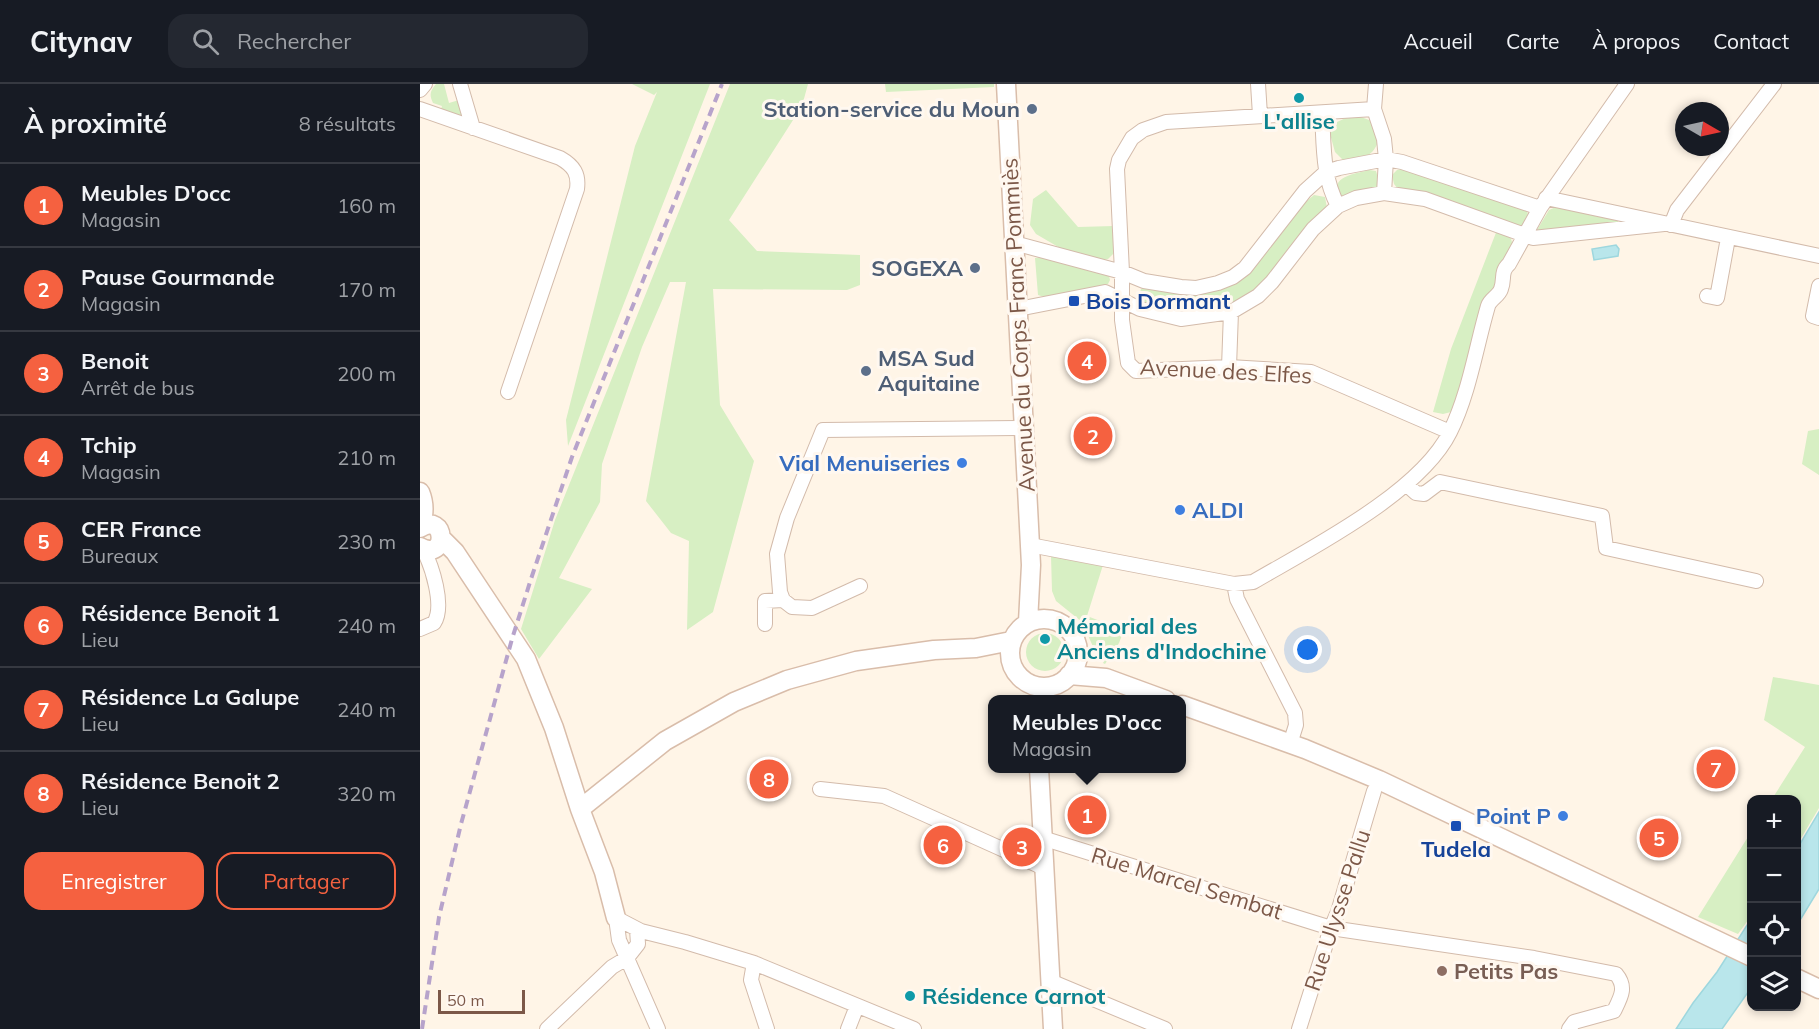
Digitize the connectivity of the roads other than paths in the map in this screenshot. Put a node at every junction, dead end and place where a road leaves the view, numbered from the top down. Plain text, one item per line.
1 (425, 84) edge
2 (460, 84) edge
3 (1006, 84) edge
4 (1258, 84) edge
5 (1376, 84) edge
6 (1627, 84) edge
7 (1774, 84) edge
8 (420, 90) edge
9 (420, 109) edge
10 (1374, 109) junction
11 (1322, 113) junction
12 (1260, 115) junction
13 (473, 128) junction
14 (1386, 159) junction
15 (1326, 172) junction
16 (1384, 192) junction
17 (1543, 203) junction
18 (1338, 206) junction
19 (1667, 225) junction
20 (1524, 235) junction
21 (1728, 238) junction
22 (1014, 243) junction
23 (1819, 256) edge
24 (1122, 272) junction
25 (1819, 286) edge
26 (1707, 297) dead end
27 (1122, 299) junction
28 (1017, 309) junction
29 (1231, 312) junction
30 (1819, 318) edge
31 (1229, 367) junction
32 (508, 392) dead end
33 (1024, 428) junction
34 (1450, 432) junction
35 (1407, 485) junction
36 (429, 535) edge
37 (1030, 545) junction
38 (1031, 565) junction
39 (1756, 581) dead end
40 (1234, 584) junction
41 (860, 586) dead end
42 (783, 600) junction
43 (1049, 619) junction
44 (1028, 622) junction
45 (765, 624) dead end
46 (420, 629) edge
47 (1011, 641) junction
48 (959, 650) junction
49 (1078, 654) junction
50 (1011, 664) junction
51 (1106, 678) junction
52 (1057, 686) edge
53 (1030, 691) edge
54 (1155, 695) edge
55 (1186, 706) edge
56 (1290, 744) junction
57 (1039, 773) edge
58 (820, 789) dead end
59 (1374, 791) dead end
60 (578, 802) junction
61 (1042, 838) junction
62 (1044, 868) junction
63 (616, 918) junction
64 (1331, 928) junction
65 (637, 929) junction
66 (1747, 955) edge
67 (627, 958) junction
68 (754, 963) junction
69 (1801, 980) edge
70 (1050, 981) junction
71 (1819, 989) edge
72 (857, 1006) junction
73 (548, 1029) edge
74 (658, 1029) edge
75 (767, 1029) edge
76 (848, 1029) edge
77 (914, 1029) edge
78 (1053, 1029) edge
79 (1165, 1029) edge
80 (1299, 1029) edge
81 (1569, 1029) edge

1 - 8 street
2 - 13 street
3 - 22 main road, Avenue du Corps Franc Pommiès
4 - 12 street
5 - 10 street
6 - 17 street
7 - 19 street
9 - 13 street
10 - 11 street
10 - 14 street
11 - 12 street
11 - 15 street
12 - 24 street
13 - 32 street
14 - 15 street
14 - 16 street
14 - 17 street
15 - 18 street
15 - 24 street
16 - 18 street
16 - 20 street
17 - 19 street
17 - 20 street
18 - 29 street
19 - 20 street
19 - 21 street
20 - 34 street
21 - 23 street
21 - 26 street
22 - 24 street
22 - 28 main road, Avenue du Corps Franc Pommiès
24 - 27 street
25 - 30 street
27 - 28 street
27 - 29 street
27 - 31 street, Avenue des Elfes
28 - 33 main road, Avenue du Corps Franc Pommiès
29 - 31 street
31 - 34 street, Avenue des Elfes
33 - 37 main road, Avenue du Corps Franc Pommiès
33 - 42 street
34 - 35 street
35 - 39 street
35 - 40 street
36 - 46 street
36 - 60 main road
37 - 38 main road, Avenue du Corps Franc Pommiès
37 - 40 street
38 - 43 main road, Avenue du Corps Franc Pommiès
38 - 44 main road, Avenue du Corps Franc Pommiès
40 - 56 street
41 - 42 street
42 - 45 street
43 - 44 main road
43 - 49 main road
44 - 47 main road
47 - 48 main road
47 - 50 main road
48 - 50 main road
48 - 60 main road
49 - 51 main road
49 - 52 main road
50 - 53 main road
51 - 52 main road
51 - 54 main road
52 - 53 main road
55 - 56 main road
56 - 66 main road
57 - 61 main road
58 - 62 street
59 - 64 street, Rue Ulysse Pallu
60 - 63 main road
61 - 62 main road
61 - 64 street, Rue Marcel Sembat
62 - 70 main road
63 - 65 street
63 - 67 street
64 - 80 street, Rue Ulysse Pallu
64 - 81 street, Rue Marcel Sembat
65 - 67 street
65 - 68 street
67 - 73 street
67 - 74 street
68 - 72 street
68 - 75 street
69 - 71 main road
70 - 78 main road
70 - 79 street
72 - 76 street
72 - 77 street

